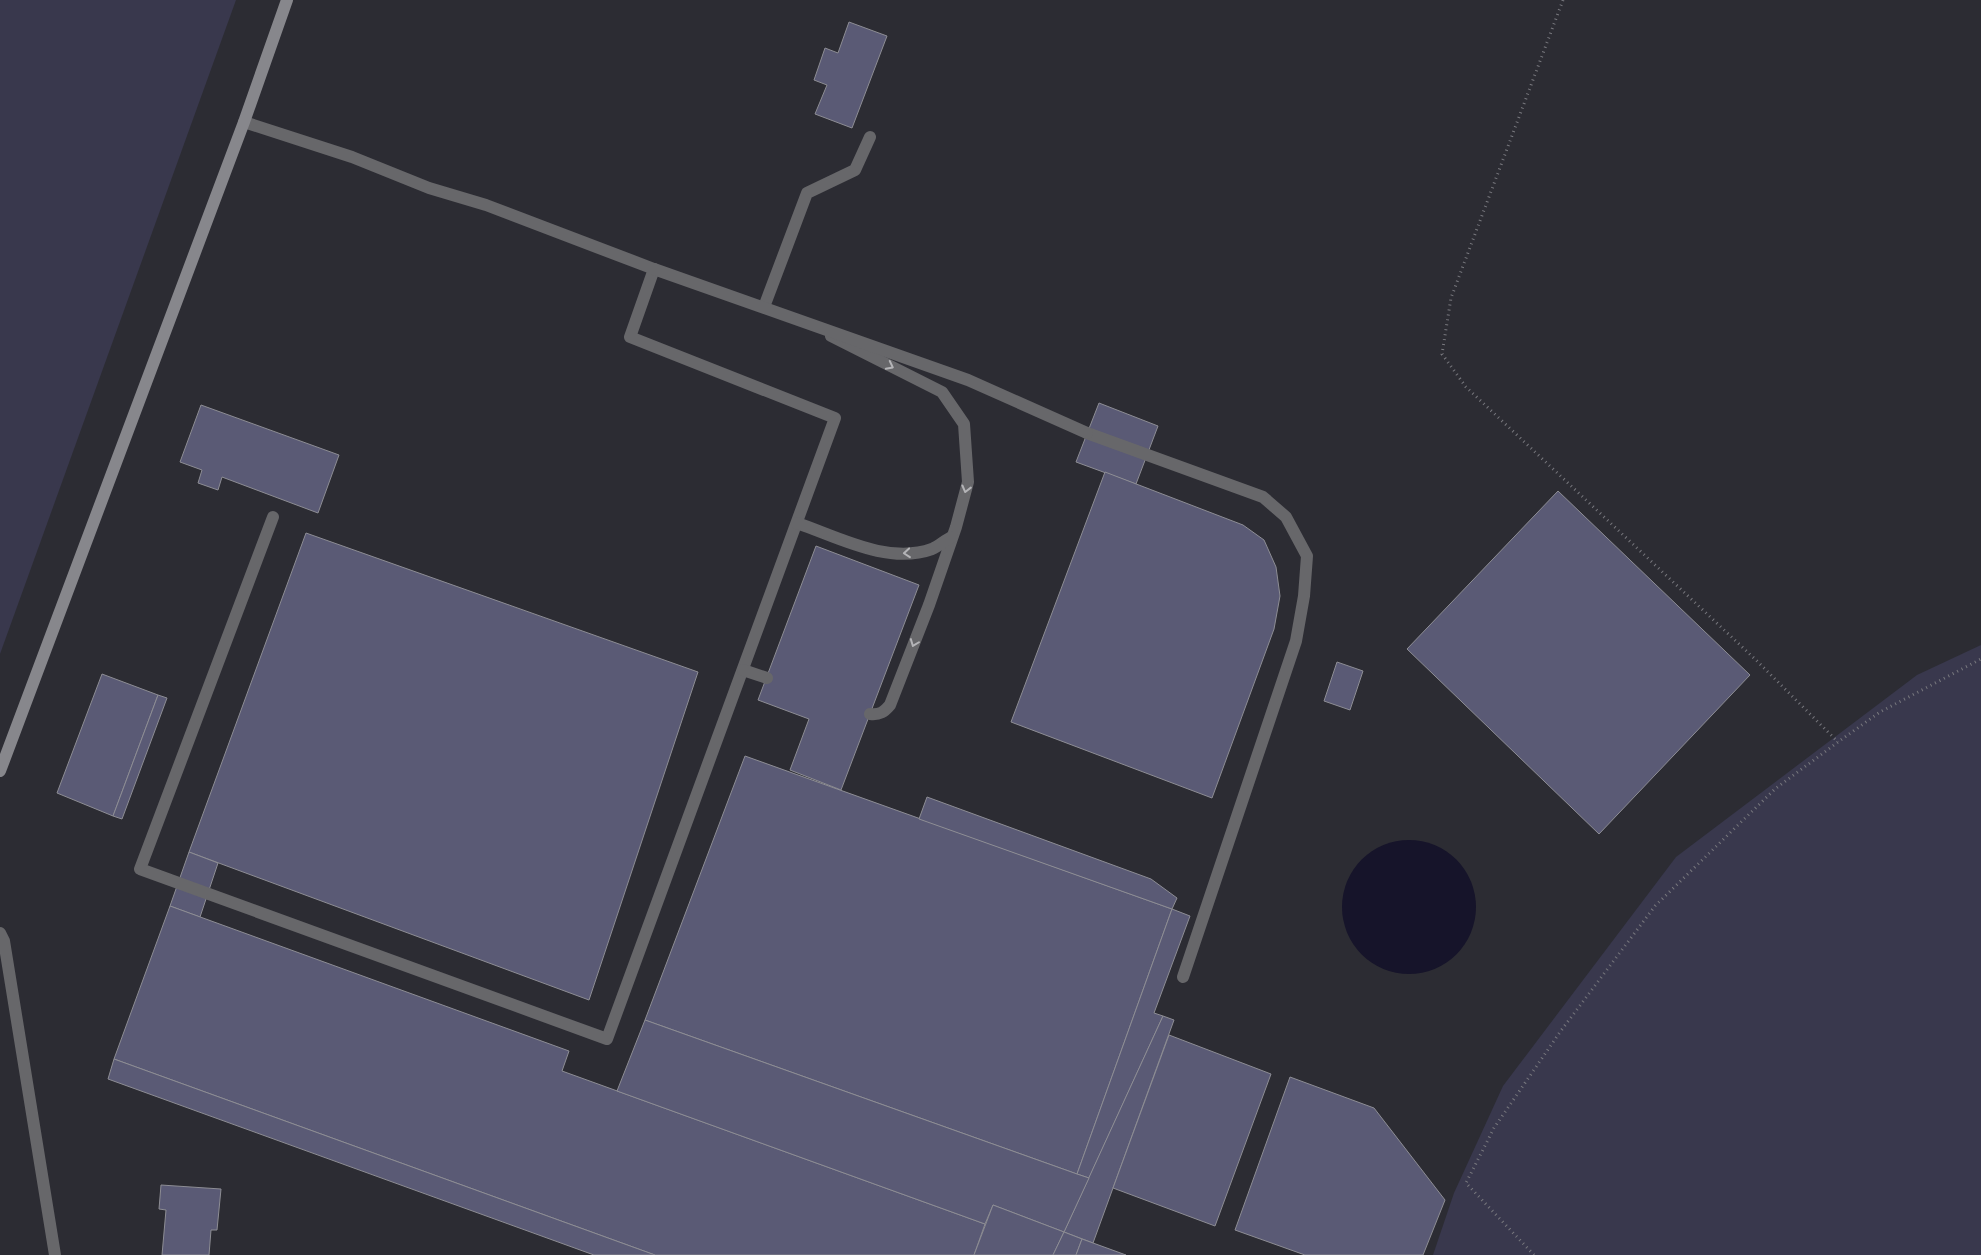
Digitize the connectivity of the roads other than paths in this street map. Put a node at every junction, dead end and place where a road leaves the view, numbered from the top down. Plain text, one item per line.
1 (287, 0) edge
2 (244, 122) junction
3 (870, 137) dead end
4 (654, 269) junction
5 (764, 307) junction
6 (799, 320) junction
7 (272, 517) dead end
8 (797, 523) junction
9 (952, 536) junction
10 (743, 670) junction
11 (767, 678) dead end
12 (870, 714) dead end
13 (0, 771) edge
14 (0, 934) edge
15 (1183, 978) dead end
16 (55, 1255) edge

1 - 2 street
2 - 4 street
2 - 13 street
3 - 5 street
4 - 5 street
4 - 8 street
5 - 6 street
6 -> 9 street
6 - 15 street
7 - 10 street
9 -> 8 street
8 - 10 street
9 -> 12 street
10 - 11 street
14 - 16 street

